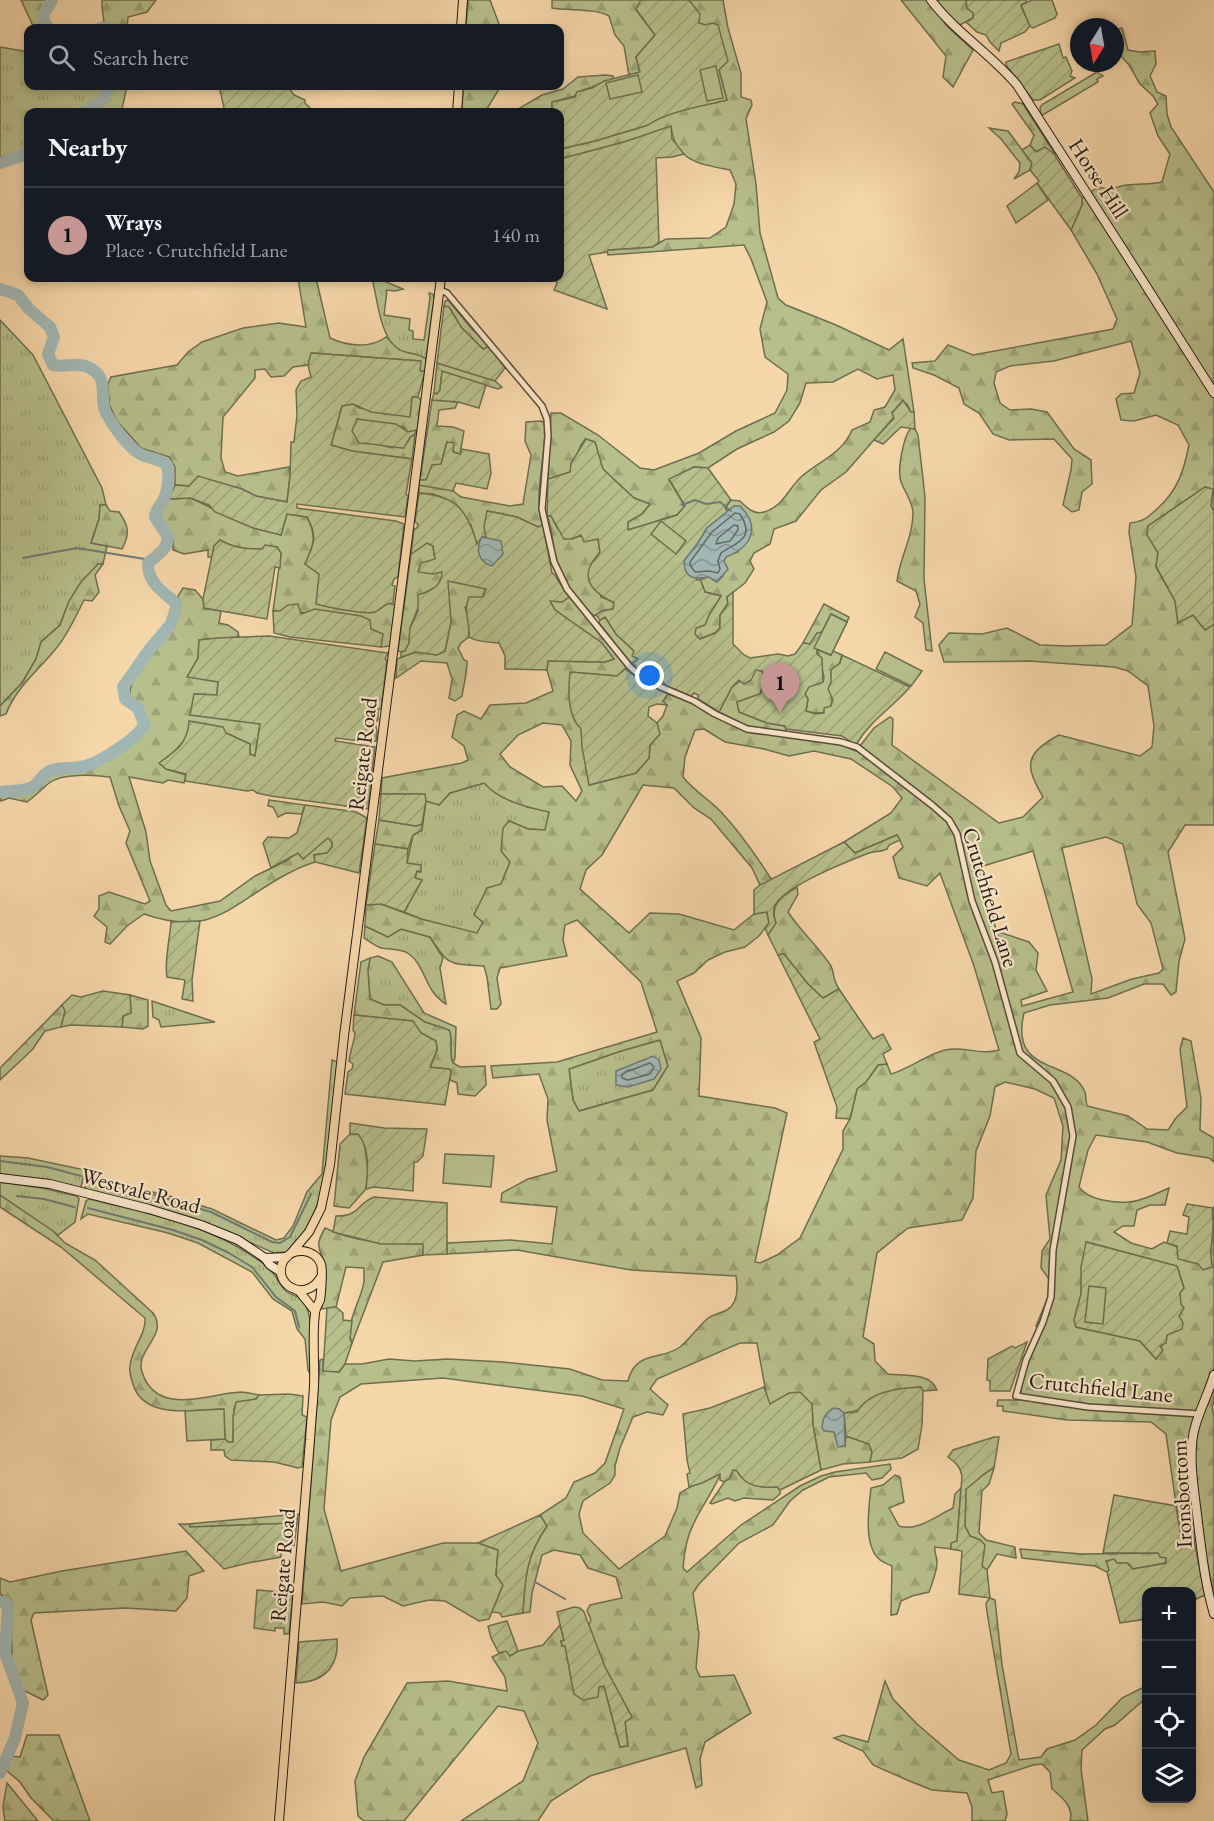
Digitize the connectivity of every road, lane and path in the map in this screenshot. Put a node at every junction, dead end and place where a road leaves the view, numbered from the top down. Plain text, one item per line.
1 (463, 0) edge
2 (931, 0) edge
3 (461, 24) edge
4 (459, 90) edge
5 (457, 108) edge
6 (441, 282) edge
7 (440, 290) junction
8 (1214, 393) edge
9 (0, 1178) edge
10 (309, 1232) junction
11 (312, 1253) junction
12 (289, 1255) junction
13 (265, 1258) junction
14 (281, 1272) junction
15 (321, 1277) junction
16 (299, 1291) junction
17 (315, 1311) junction
18 (1214, 1375) edge
19 (1200, 1413) junction
20 (1214, 1614) edge
21 (279, 1821) edge

1 - 3 main road
2 - 8 street, Horse Hill
4 - 5 main road
6 - 7 main road, Reigate Road
7 - 10 main road, Reigate Road
7 - 19 street, Crutchfield Lane
9 - 13 street, Westvale Road
10 - 11 main road
10 - 12 main road, Reigate Road
11 - 12 main road
11 - 15 main road
12 - 13 street
12 - 14 main road
13 - 14 street, Westvale Road
14 - 16 main road
15 - 16 main road
15 - 17 main road, Reigate Road
16 - 17 main road
17 - 21 main road, Reigate Road
18 - 19 street, Ironsbottom
19 - 20 street, Ironsbottom

